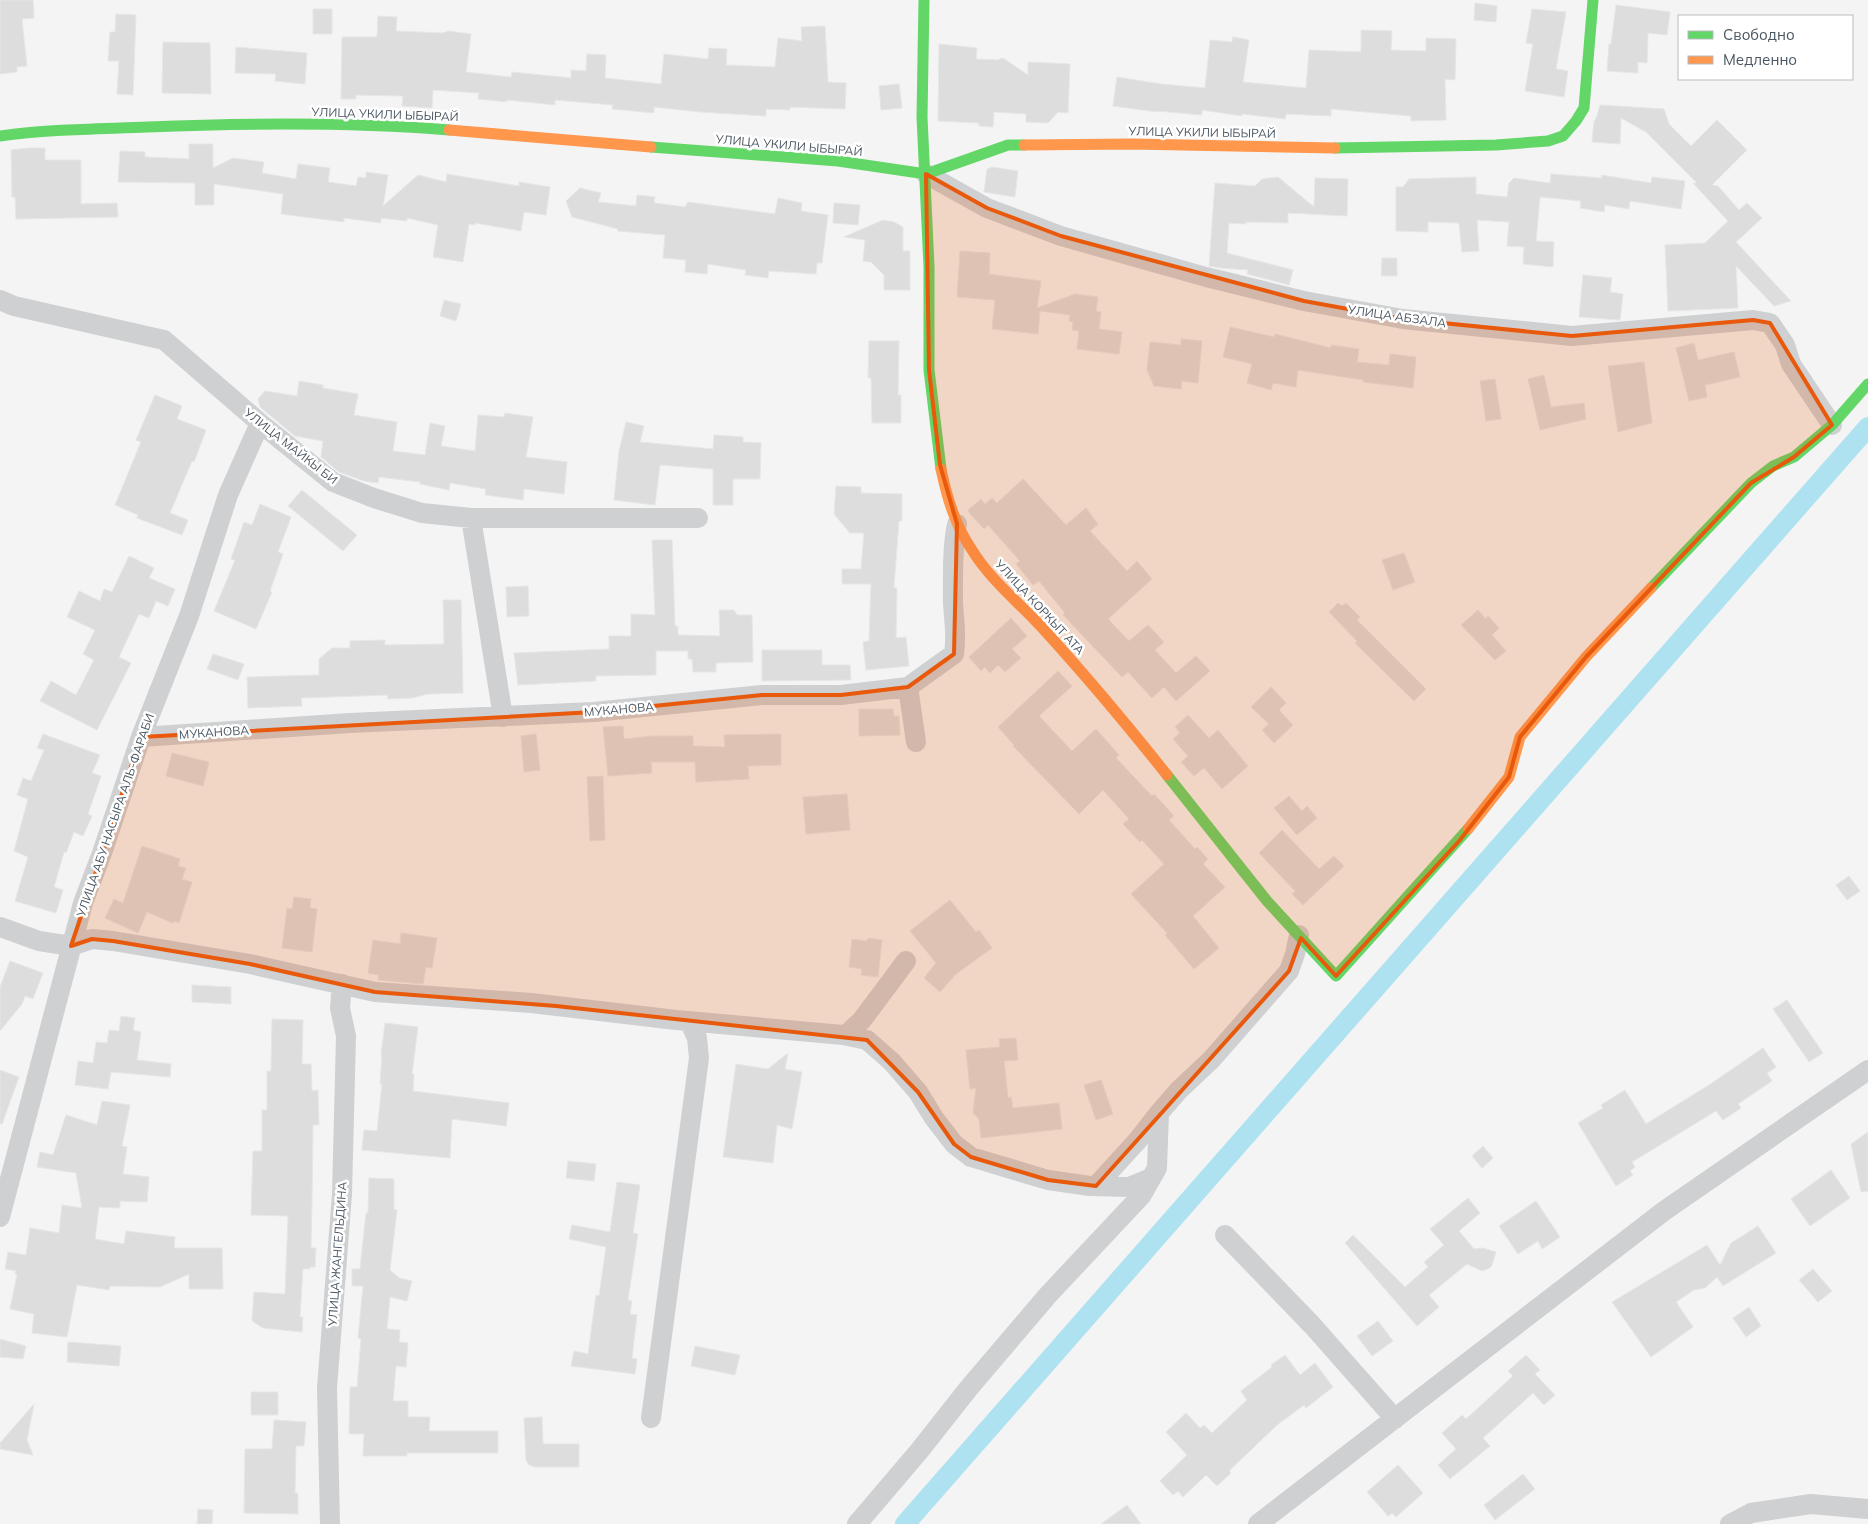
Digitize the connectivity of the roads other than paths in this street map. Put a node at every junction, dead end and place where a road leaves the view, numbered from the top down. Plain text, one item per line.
1 (924, 0) edge
2 (1593, 0) edge
3 (0, 136) edge
4 (926, 174) junction
5 (0, 300) edge
6 (1868, 384) edge
7 (260, 423) junction
8 (1832, 425) junction
9 (471, 518) junction
10 (698, 518) dead end
11 (957, 524) junction
12 (908, 687) junction
13 (503, 717) junction
14 (142, 737) junction
15 (916, 742) dead end
16 (0, 927) edge
17 (1299, 935) junction
18 (71, 946) junction
19 (906, 961) dead end
20 (342, 984) junction
21 (689, 1021) junction
22 (846, 1035) junction
23 (1868, 1070) edge
24 (1159, 1113) junction
25 (1151, 1178) junction
26 (1096, 1186) junction
27 (0, 1217) edge
28 (1226, 1235) dead end
29 (651, 1418) dead end
30 (1395, 1419) junction
31 (1868, 1509) edge
32 (330, 1524) edge
33 (857, 1524) edge
34 (1258, 1524) edge
35 (1730, 1524) edge

1 - 4 street, УЛИЦА КОРКЫТ АТА
2 - 4 street, УЛИЦА УКИЛИ ЫБЫРАЙ
3 - 4 street, УЛИЦА УКИЛИ ЫБЫРАЙ
4 - 8 street, УЛИЦА АБЗАЛА
4 - 11 street, УЛИЦА КОРКЫТ АТА
5 - 7 street, УЛИЦА МАЙКЫ БИ
6 - 8 street
7 - 9 street, УЛИЦА МАЙКЫ БИ
7 - 14 street, УЛИЦА АБУ НАСЫРА АЛЬ-ФАРАБИ
8 - 17 street, УЛИЦА КОРКЫТ АТА
9 - 10 street, УЛИЦА МАЙКЫ БИ
9 - 13 street
11 - 12 street, МУКАНОВА
11 - 17 street, УЛИЦА КОРКЫТ АТА
12 - 13 street, МУКАНОВА
12 - 15 street
13 - 14 street, МУКАНОВА
14 - 18 street, УЛИЦА АБУ НАСЫРА АЛЬ-ФАРАБИ
16 - 18 street
17 - 24 street
18 - 20 street
18 - 27 street, УЛИЦА АБУ НАСЫРА АЛЬ-ФАРАБИ
19 - 22 street
20 - 21 street
20 - 32 street, УЛИЦА ЖАНГЕЛЬДИНА
21 - 22 street
21 - 29 street
22 - 26 street
23 - 30 street
24 - 25 street
24 - 26 street
25 - 26 street
25 - 33 street
28 - 30 street
30 - 34 street
31 - 35 street

